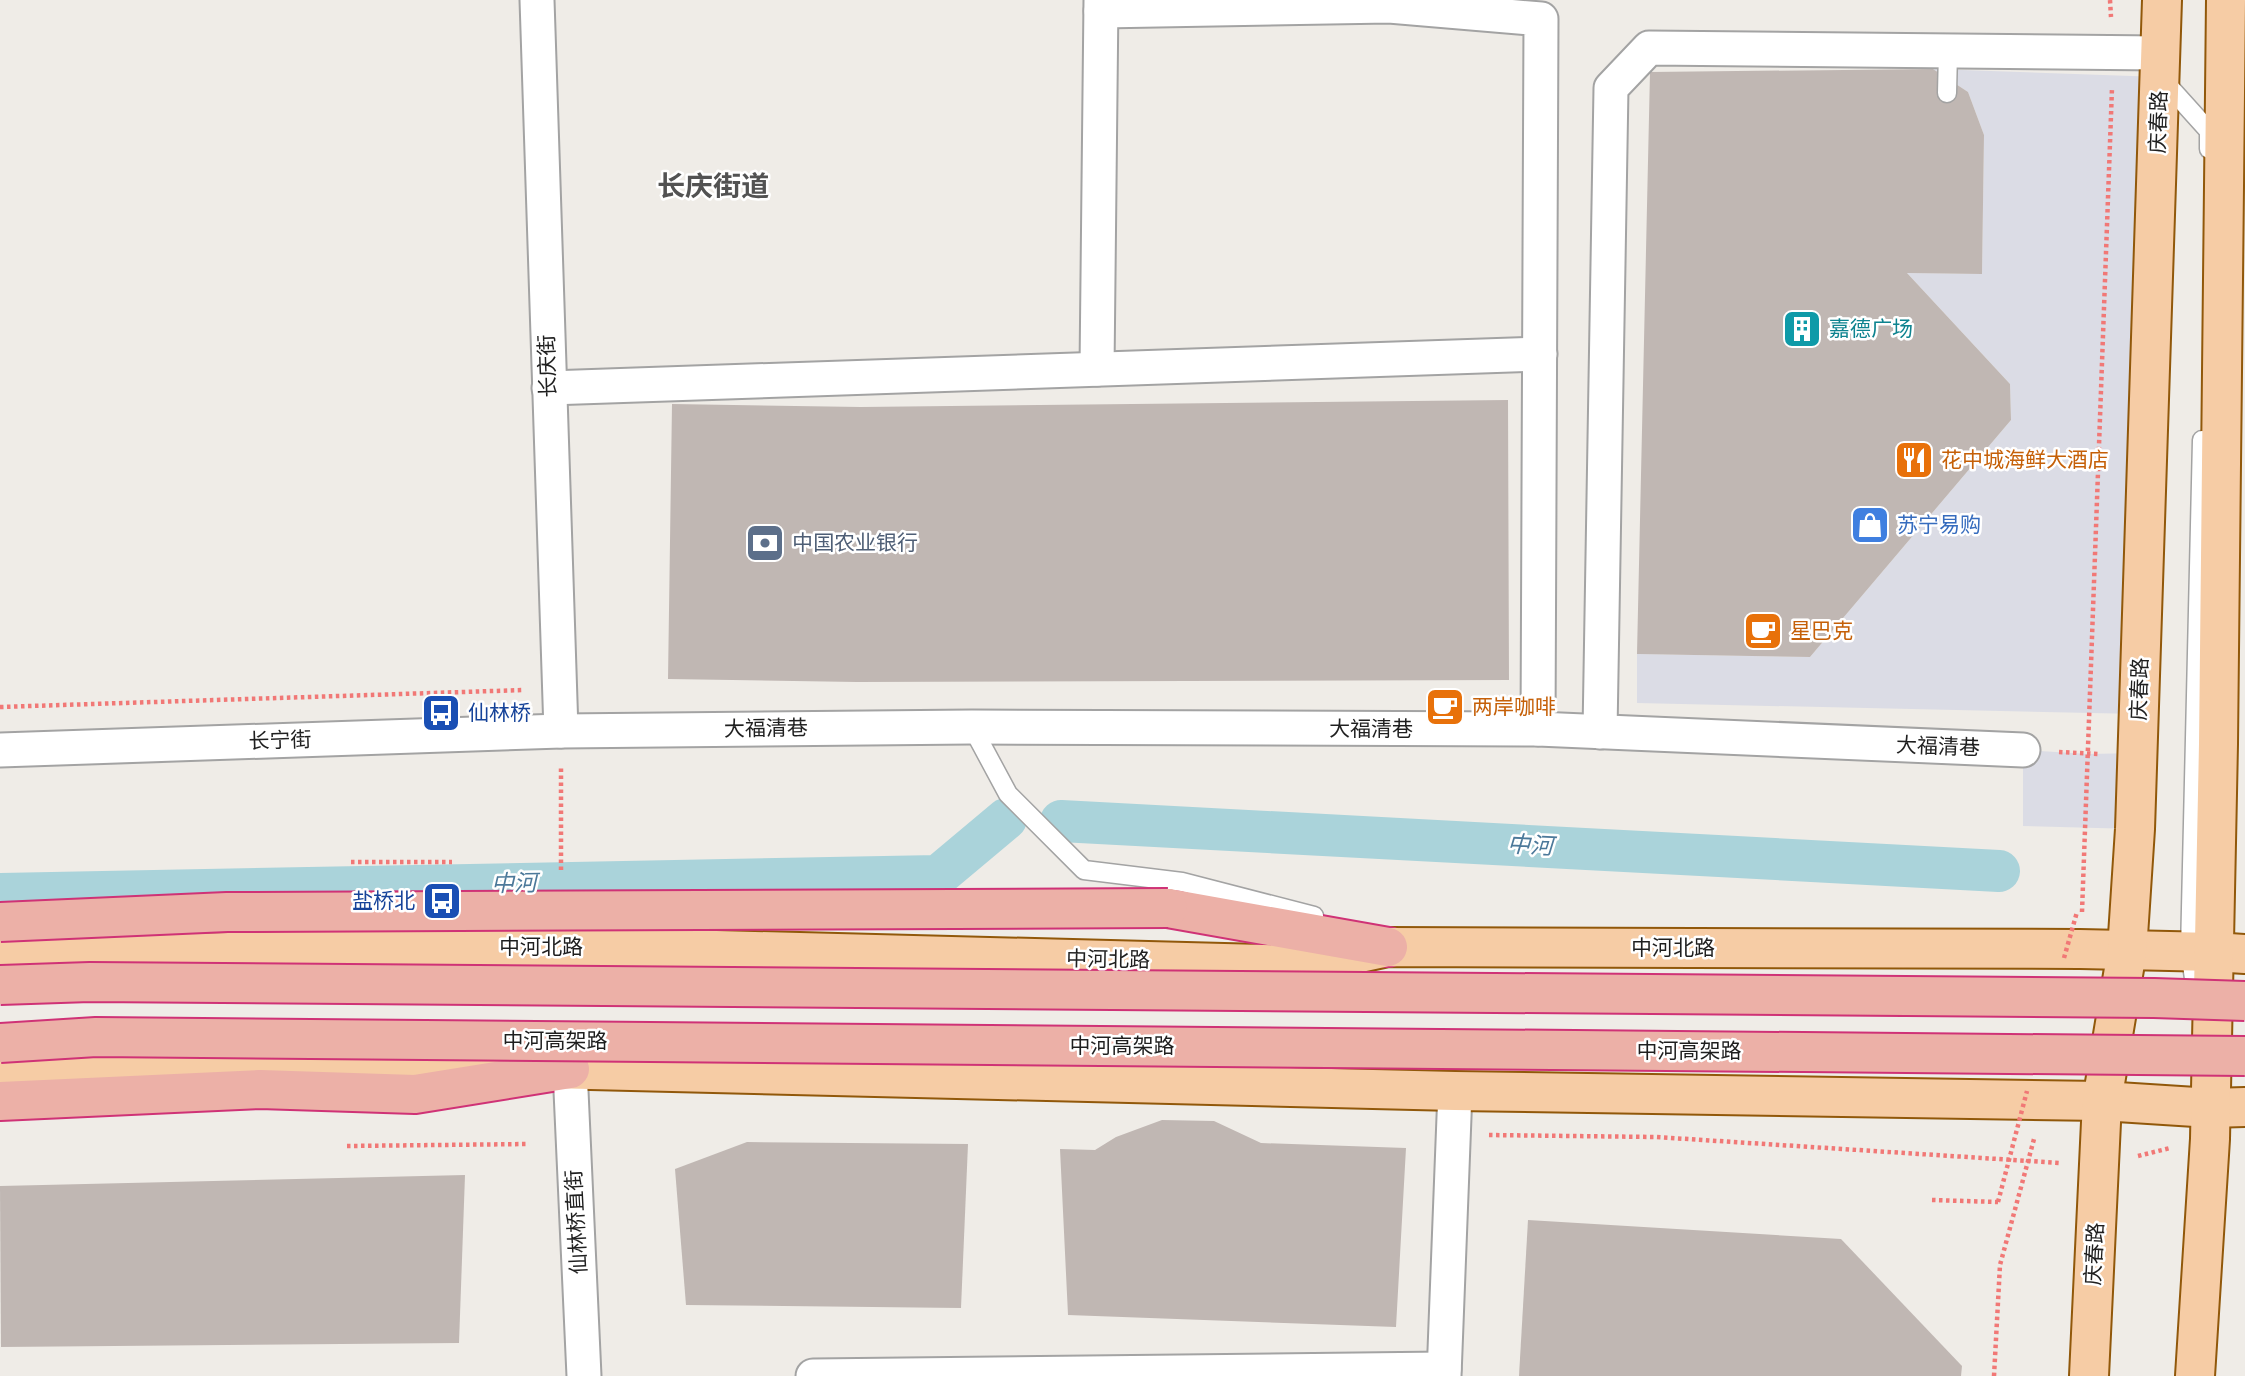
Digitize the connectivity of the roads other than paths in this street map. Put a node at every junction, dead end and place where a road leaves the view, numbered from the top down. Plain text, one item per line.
1 (537, 0) edge
2 (2162, 0) edge
3 (2226, 0) edge
4 (1249, 4) edge
5 (1101, 5) edge
6 (1473, 6) edge
7 (1948, 52) junction
8 (2235, 52) edge
9 (2160, 65) junction
10 (1947, 93) dead end
11 (2205, 326) dead end
12 (1540, 354) junction
13 (1097, 369) junction
14 (549, 388) junction
15 (2203, 423) dead end
16 (971, 727) junction
17 (1538, 729) junction
18 (561, 731) junction
19 (1600, 732) junction
20 (0, 750) edge
21 (2023, 750) road end
22 (0, 922) edge
23 (1388, 947) junction
24 (1436, 947) junction
25 (2127, 951) junction
26 (2217, 952) edge
27 (0, 956) edge
28 (0, 985) edge
29 (2245, 1002) edge
30 (0, 1043) edge
31 (2245, 1056) edge
32 (569, 1069) junction
33 (0, 1070) edge
34 (1455, 1091) junction
35 (0, 1101) edge
36 (2102, 1101) junction
37 (2222, 1118) edge
38 (1444, 1372) edge
39 (584, 1376) edge
40 (813, 1376) edge
41 (2089, 1376) edge
42 (2195, 1376) edge

1 - 14 street, 长庆街
2 - 9 main road, 庆春路
3 - 8 main road
4 - 5 street
4 - 6 street
5 - 13 street
6 - 12 street
7 - 9 street
7 - 10 lane
7 - 19 street
8 - 26 main road
9 - 11 lane
9 - 25 main road, 庆春路
12 - 13 street
12 - 17 street
13 - 14 street
14 - 18 street, 长庆街
15 - 26 lane
16 - 17 street, 大福清巷
16 - 18 street, 大福清巷
16 - 24 lane
17 - 19 street, 大福清巷
18 - 20 street, 长宁街
19 - 21 street, 大福清巷
22 - 23 highway, bridge
23 - 24 main road, 中河北路
23 - 27 main road, 中河北路
24 - 25 main road, 中河北路
25 - 26 main road, 中河北路
25 - 36 main road, 庆春路
26 - 37 main road
28 - 29 highway, bridge
30 - 31 highway, 中河高架路, bridge
32 - 33 main road
32 - 34 main road
32 - 35 highway
32 - 39 street, 仙林桥直街
34 - 36 main road
34 - 38 street
36 - 37 main road
36 - 41 main road, 庆春路
37 - 42 main road
38 - 40 street

